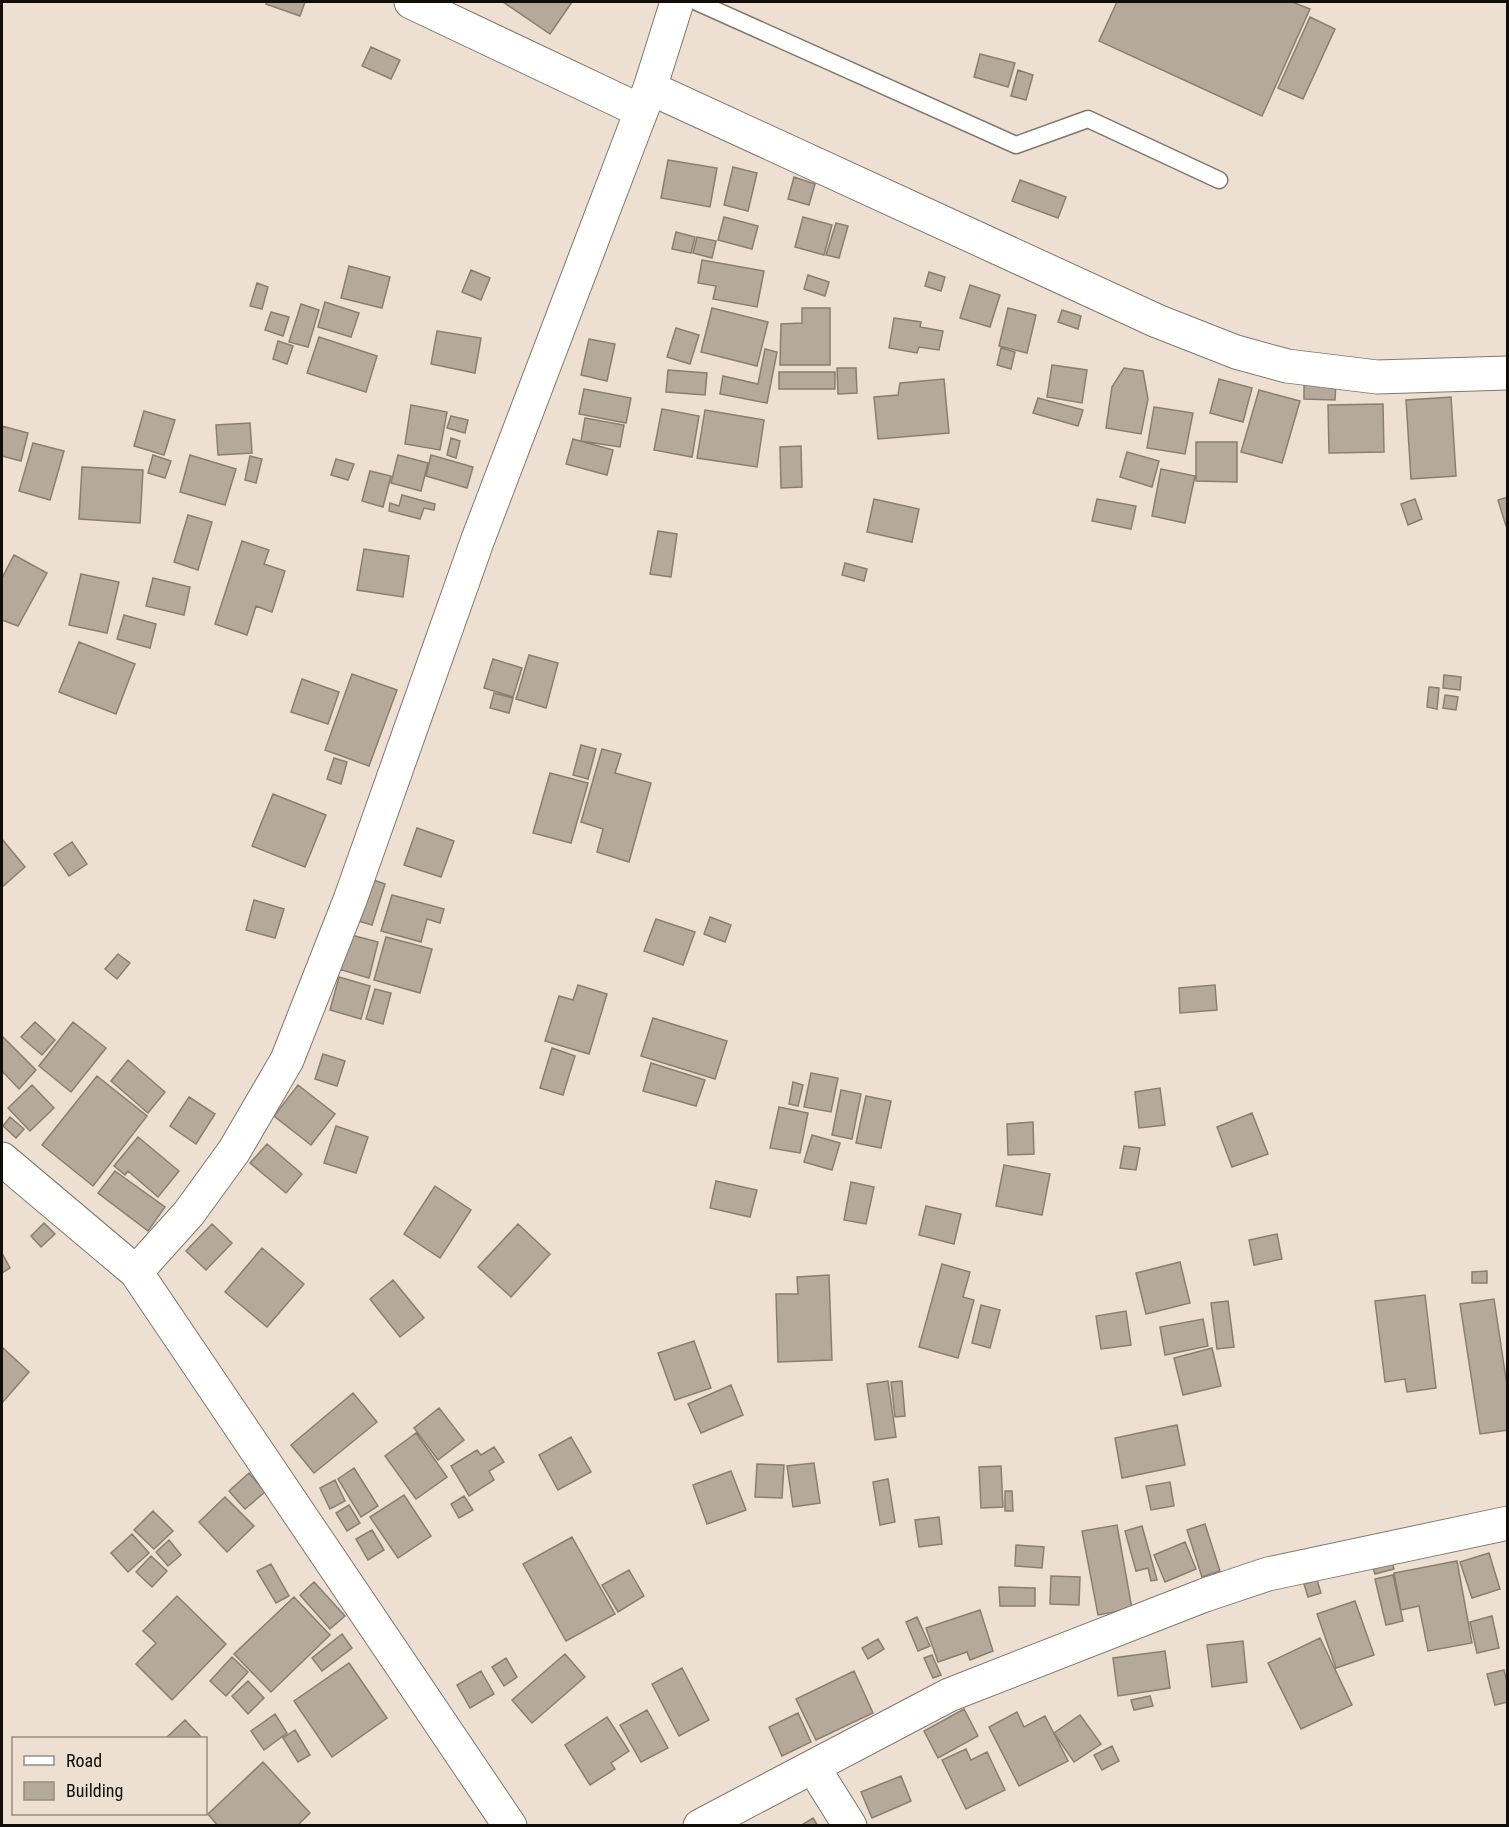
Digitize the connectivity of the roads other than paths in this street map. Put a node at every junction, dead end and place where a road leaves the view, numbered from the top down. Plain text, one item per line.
1 (411, 2) edge
2 (677, 2) edge
3 (697, 2) edge
4 (645, 100) junction
5 (1219, 180) dead end
6 (1508, 373) edge
7 (2, 1159) edge
8 (136, 1272) junction
9 (1508, 1523) edge
10 (813, 1767) junction
11 (510, 1826) edge
12 (700, 1826) edge
13 (850, 1826) edge

1 - 4 street
2 - 4 street
3 - 5 lane
4 - 6 street
4 - 8 street
7 - 8 street
8 - 11 street
9 - 10 street
10 - 12 street
10 - 13 street

